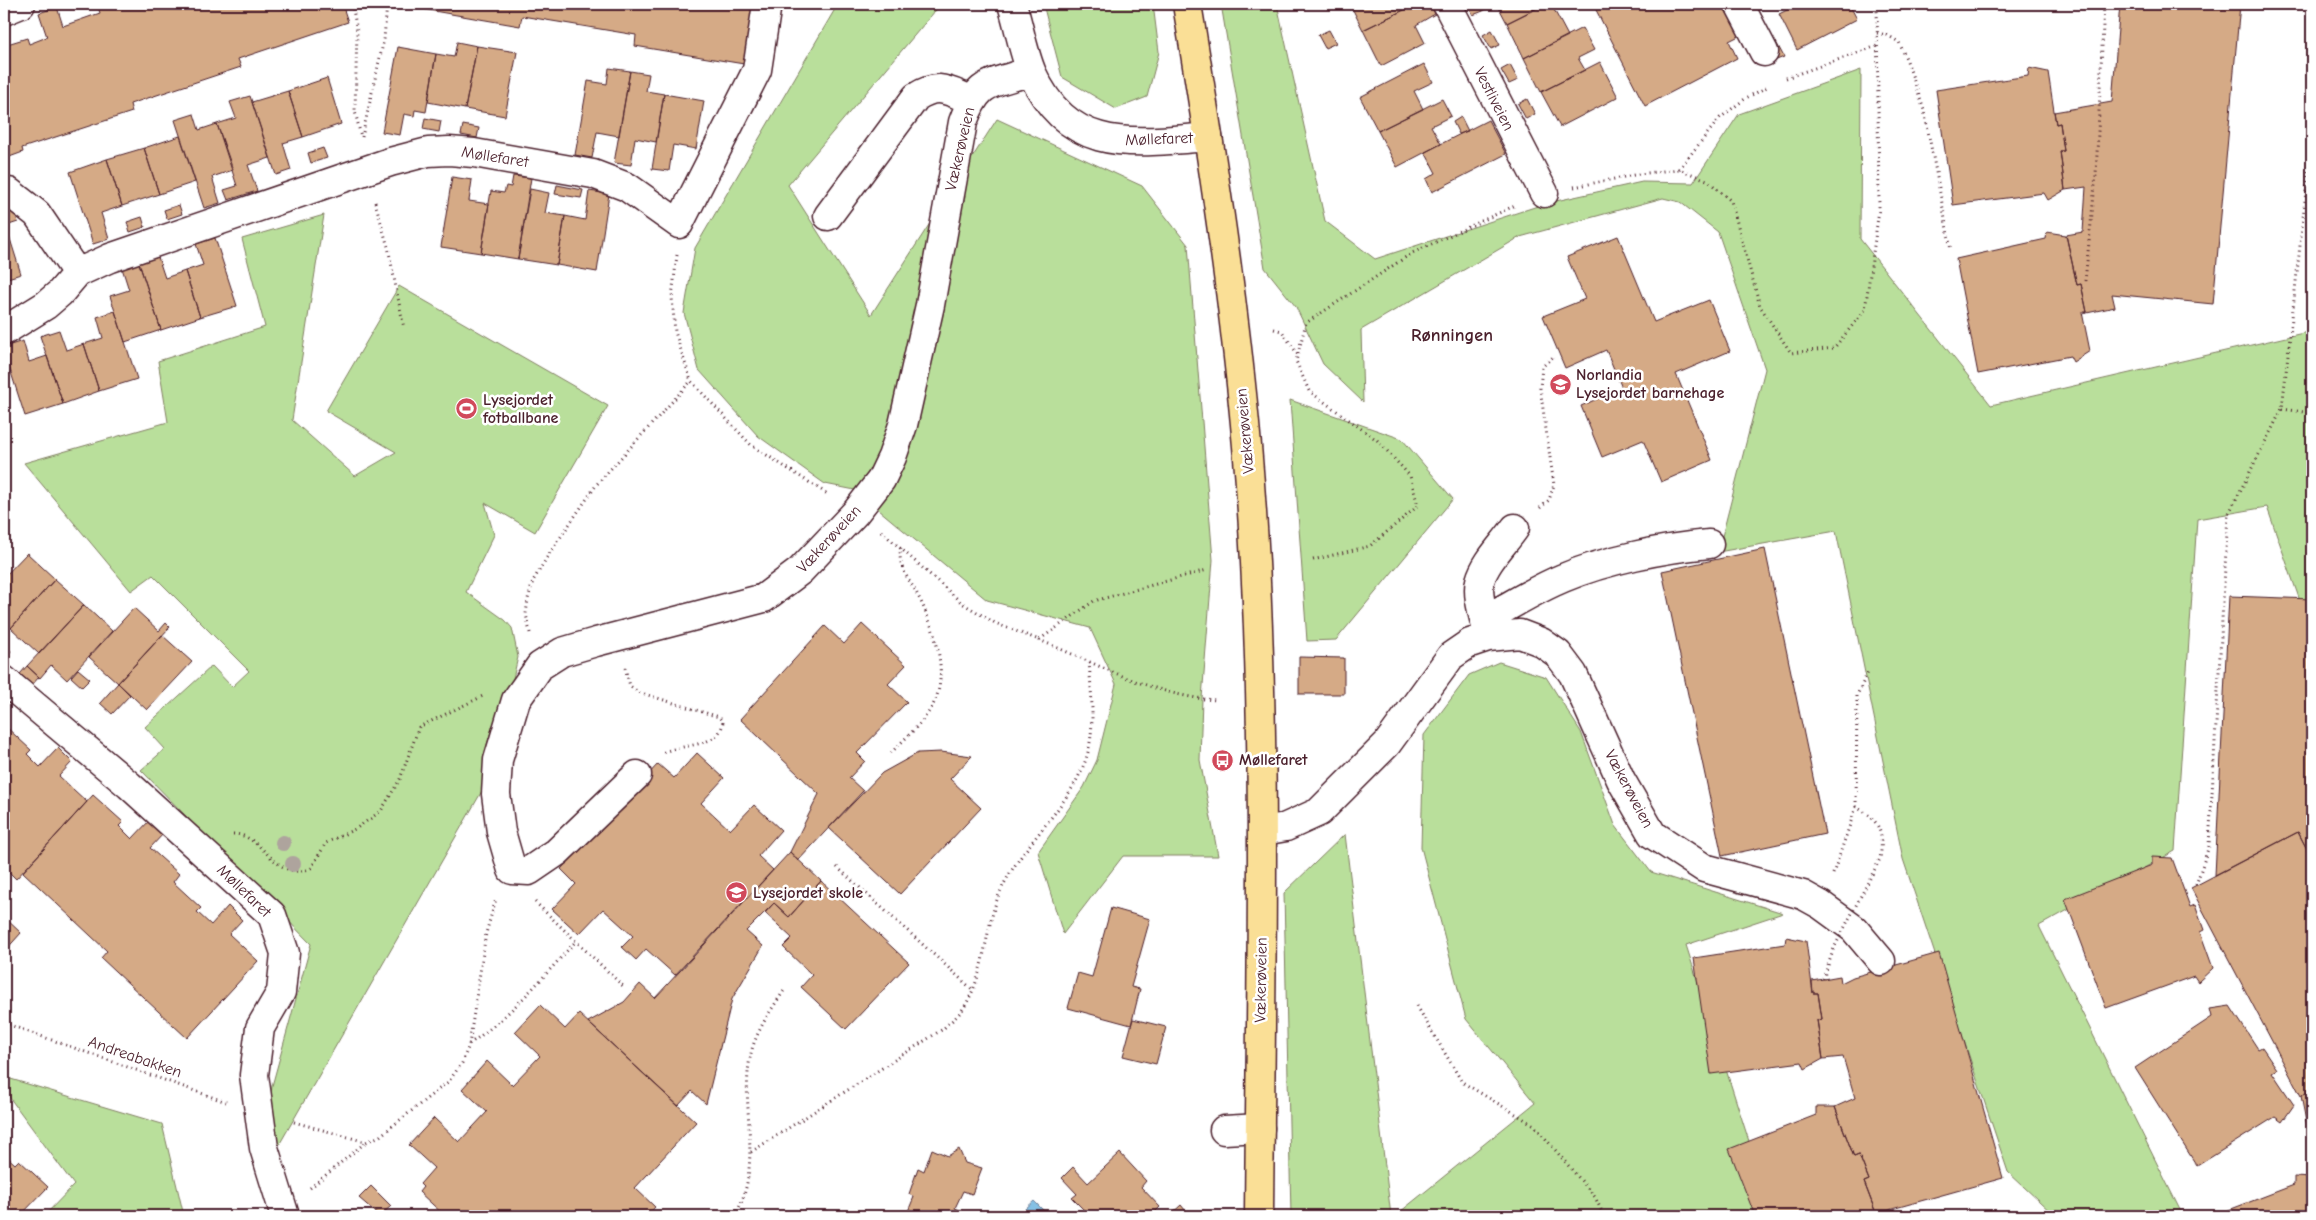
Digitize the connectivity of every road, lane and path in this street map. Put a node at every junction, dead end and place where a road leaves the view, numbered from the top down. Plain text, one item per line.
1 (21, 4) edge
2 (387, 4) edge
3 (767, 4) edge
4 (1012, 4) edge
5 (1187, 4) edge
6 (1447, 4) edge
7 (1740, 4) edge
8 (1877, 4) edge
9 (2104, 4) edge
10 (4, 12) edge
11 (1877, 33) junction
12 (1877, 46) junction
13 (1764, 52) dead end
14 (1032, 71) junction
15 (1783, 78) dead end
16 (1775, 82) dead end
17 (971, 100) junction
18 (1208, 136) junction
19 (2312, 136) edge
20 (362, 140) dead end
21 (1679, 169) junction
22 (4, 192) edge
23 (1544, 193) junction
24 (828, 216) dead end
25 (679, 224) junction
26 (1951, 250) dead end
27 (77, 273) junction
28 (2085, 281) dead end
29 (1274, 329) dead end
30 (4, 331) edge
31 (1298, 354) junction
32 (1554, 356) dead end
33 (692, 381) junction
34 (2282, 409) junction
35 (2312, 413) edge
36 (856, 512) junction
37 (1515, 528) joint
38 (1709, 544) dead end
39 (901, 548) junction
40 (1313, 560) dead end
41 (1207, 570) dead end
42 (1486, 628) junction
43 (630, 633) junction
44 (1039, 640) junction
45 (1089, 661) junction
46 (540, 666) junction
47 (1869, 670) dead end
48 (4, 680) edge
49 (491, 692) dead end
50 (1217, 700) dead end
51 (891, 753) dead end
52 (637, 775) joint
53 (1856, 807) junction
54 (1263, 831) junction
55 (193, 843) junction
56 (837, 867) dead end
57 (512, 870) junction
58 (2196, 885) dead end
59 (526, 899) dead end
60 (1821, 905) junction
61 (576, 941) junction
62 (1881, 961) dead end
63 (1823, 979) dead end
64 (625, 988) dead end
65 (785, 989) dead end
66 (973, 990) junction
67 (1417, 1006) dead end
68 (4, 1023) edge
69 (469, 1045) junction
70 (259, 1113) junction
71 (1260, 1128) junction
72 (1224, 1130) dead end
73 (366, 1142) junction
74 (751, 1152) junction
75 (308, 1190) dead end
76 (285, 1216) edge
77 (735, 1216) edge
78 (1259, 1216) edge
79 (1604, 1216) edge

1 - 10 street
2 - 20 path
3 - 25 street
4 - 14 street, Møllefaret
5 - 18 main road, Vækerøveien
6 - 23 street, Vestliveien
7 - 13 street
8 - 11 path
9 - 28 path
11 - 12 path
11 - 26 path
12 - 15 path
12 - 21 path
14 - 17 street, Vækerøveien
14 - 18 street, Møllefaret
16 - 21 path
17 - 24 street
17 - 36 street, Vækerøveien
18 - 54 main road, Vækerøveien
19 - 34 path
21 - 23 path
22 - 27 street
23 - 31 path
25 - 27 street, Møllefaret
25 - 33 path
27 - 30 street, Møllefaret
29 - 31 path
31 - 40 path
32 - 37 path
33 - 36 path
33 - 46 path
34 - 35 path
34 - 58 path
36 - 39 path
36 - 43 street, Vækerøveien
37 - 42 street
38 - 42 street, Vækerøveien
39 - 44 path
39 - 51 path
41 - 44 path
42 - 54 street, Vækerøveien
42 - 60 street, Vækerøveien
43 - 46 street, Vækerøveien
43 - 52 path
44 - 45 path
45 - 50 path
45 - 66 path
46 - 57 street, Vækerøveien
47 - 53 path
48 - 55 street, Møllefaret
49 - 55 path
52 - 57 street
53 - 60 path
53 - 63 path, bridge
54 - 71 main road, Vækerøveien
55 - 70 street, Møllefaret
56 - 66 path
57 - 69 path
59 - 61 path
60 - 62 street, Vækerøveien
61 - 64 path
61 - 69 path
65 - 74 path
66 - 74 path
67 - 79 path
68 - 70 path, Andreabakken
69 - 73 path
70 - 73 path, Andreabakken
70 - 76 street, Møllefaret
71 - 72 street
71 - 78 main road, Vækerøveien
73 - 75 path
74 - 77 path

